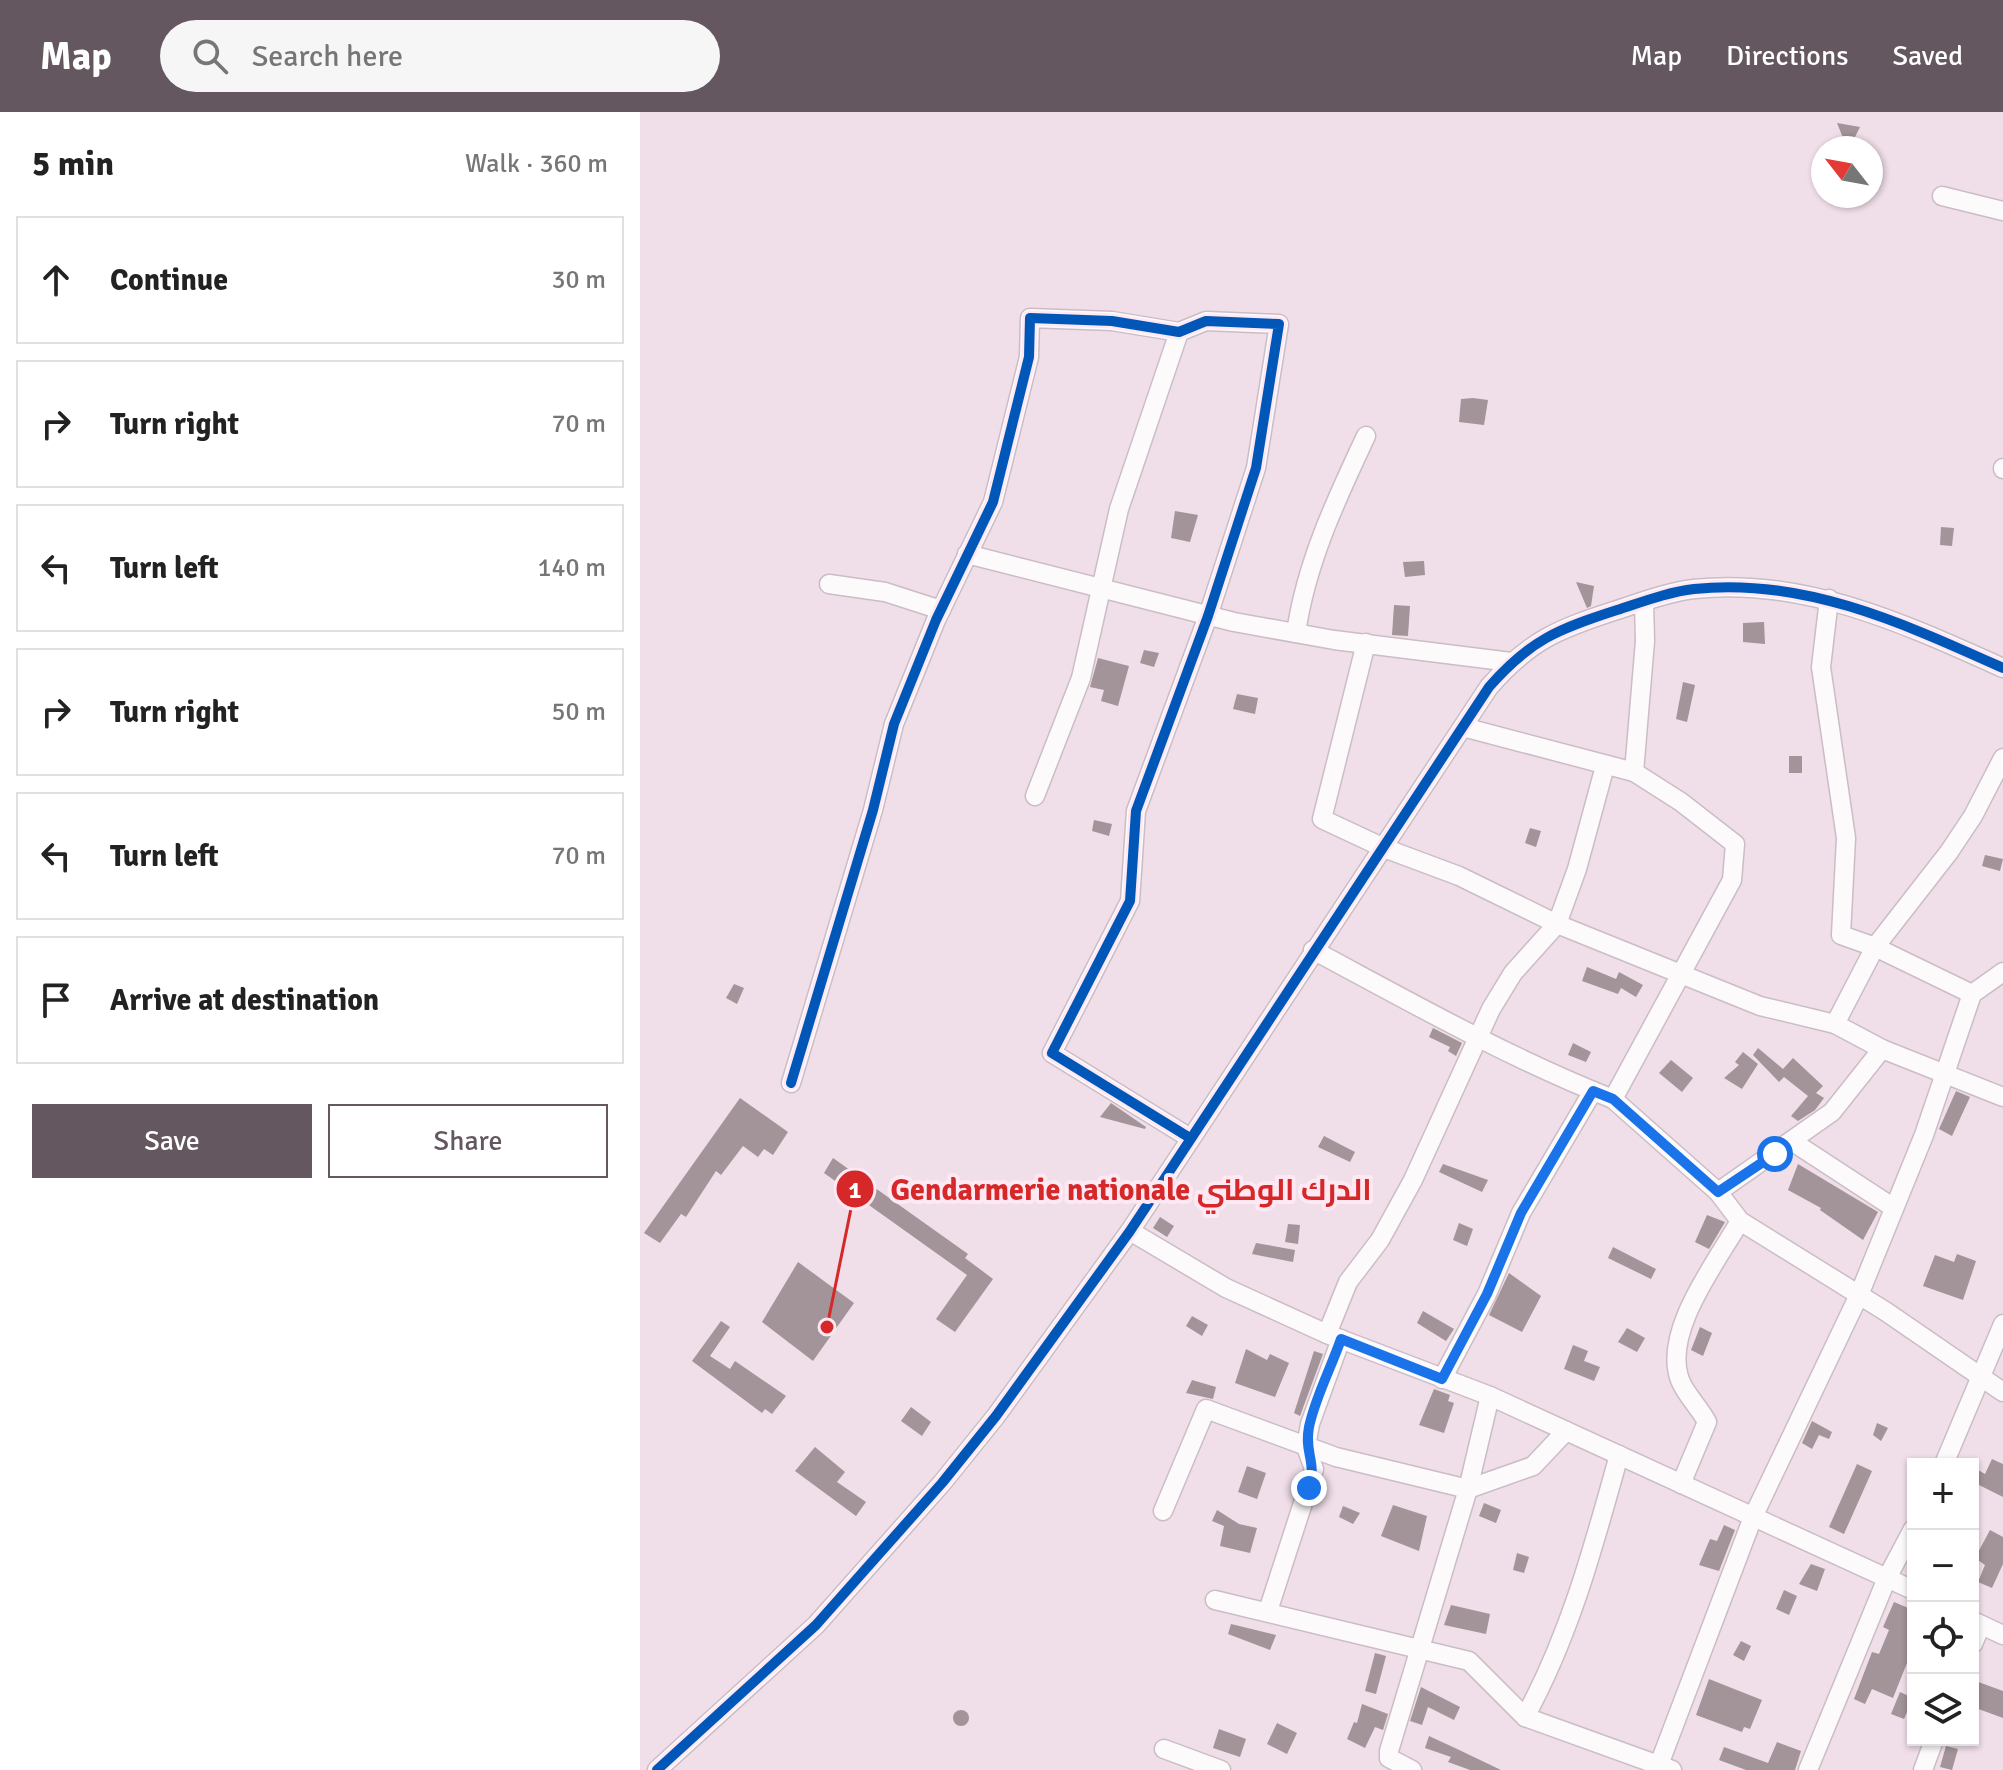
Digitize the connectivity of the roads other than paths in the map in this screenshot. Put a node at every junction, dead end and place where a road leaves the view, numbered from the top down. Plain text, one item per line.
1 (1942, 196) dead end
2 (2003, 211) edge
3 (1179, 332) junction
4 (1366, 436) dead end
5 (967, 554) junction
6 (829, 584) dead end
7 (1101, 589) junction
8 (1829, 599) junction
9 (1644, 602) junction
10 (941, 610) junction
11 (1208, 616) junction
12 (1296, 633) junction
13 (1366, 643) junction
14 (1511, 662) junction
15 (2003, 668) edge
16 (1463, 727) junction
17 (2003, 758) edge
18 (1605, 766) junction
19 (1634, 772) junction
20 (1035, 796) dead end
21 (1384, 848) junction
22 (1557, 924) junction
23 (1875, 947) junction
24 (1313, 950) junction
25 (2003, 972) edge
26 (1680, 974) junction
27 (1972, 994) junction
28 (1835, 1024) junction
29 (1480, 1038) junction
30 (1882, 1049) junction
31 (1946, 1073) junction
32 (791, 1083) dead end
33 (1593, 1091) junction
34 (2003, 1097) edge
35 (1613, 1099) junction
36 (1190, 1138) junction
37 (1793, 1142) junction
38 (1718, 1192) junction
39 (1894, 1208) junction
40 (1740, 1221) junction
41 (1130, 1231) junction
42 (1859, 1295) junction
43 (2003, 1324) edge
44 (1334, 1337) junction
45 (1978, 1376) junction
46 (1442, 1379) junction
47 (2003, 1392) edge
48 (1490, 1396) junction
49 (1566, 1431) junction
50 (1306, 1447) junction
51 (1619, 1455) junction
52 (1946, 1458) edge
53 (1681, 1484) junction
54 (1468, 1489) junction
55 (1163, 1511) dead end
56 (1753, 1517) junction
57 (1912, 1530) edge
58 (1887, 1578) junction
59 (1907, 1587) edge
60 (1215, 1600) dead end
61 (1268, 1611) junction
62 (1979, 1624) edge
63 (2002, 1632) edge
64 (1420, 1647) junction
65 (1525, 1717) junction
66 (1932, 1746) edge
67 (1164, 1749) dead end
68 (1663, 1768) edge
69 (657, 1770) edge
70 (1221, 1770) edge
71 (1412, 1770) edge
72 (1808, 1770) edge
73 (1923, 1770) edge

1 - 2 street
3 - 5 street
3 - 7 street
3 - 11 street
4 - 12 street
5 - 7 street
5 - 10 street
6 - 10 street
7 - 11 street
7 - 20 street
8 - 9 street
8 - 15 street
8 - 23 street
9 - 14 street
9 - 19 street
10 - 32 street
11 - 12 street
11 - 36 street
12 - 13 street
13 - 14 street
13 - 21 street
14 - 16 street
16 - 18 street
16 - 21 street
17 - 23 street
18 - 19 street
18 - 22 street
19 - 26 street
21 - 22 street
21 - 24 street
22 - 26 street
22 - 29 street
23 - 27 street
23 - 28 street
24 - 29 street
24 - 36 street
25 - 27 street
26 - 28 street
26 - 35 street
27 - 31 street
28 - 30 street
29 - 33 street
29 - 44 street
30 - 31 street
30 - 37 street
31 - 34 street
31 - 39 street
33 - 35 street
33 - 46 street
35 - 38 street
36 - 41 street
37 - 38 street
37 - 39 street
38 - 40 street
39 - 42 street
40 - 42 street
40 - 53 street
41 - 44 street
41 - 69 street
42 - 45 street
42 - 56 street
43 - 45 street
44 - 46 street
44 - 50 street
45 - 47 street
45 - 52 street
46 - 48 street
48 - 49 street
48 - 54 street
49 - 51 street
49 - 54 street
50 - 54 street
50 - 55 street
50 - 61 street
51 - 53 street
51 - 65 street
53 - 56 street
54 - 64 street
56 - 58 street
56 - 68 street
57 - 58 street
58 - 59 street
58 - 72 street
60 - 61 street
61 - 64 street
62 - 63 street
64 - 65 street
64 - 71 street
65 - 68 street
66 - 73 street
67 - 70 street

